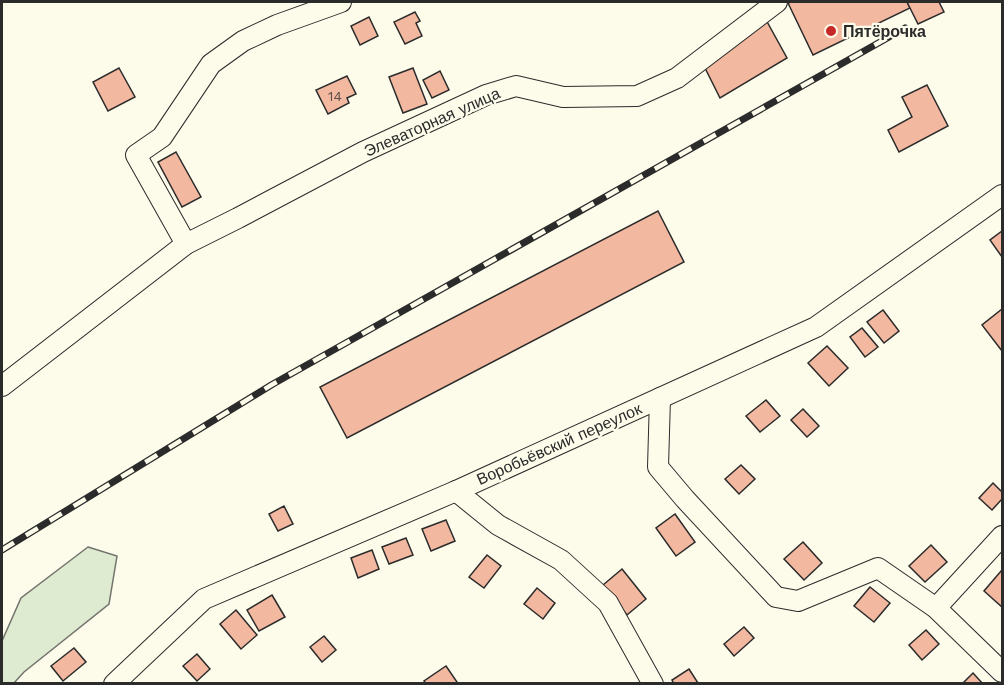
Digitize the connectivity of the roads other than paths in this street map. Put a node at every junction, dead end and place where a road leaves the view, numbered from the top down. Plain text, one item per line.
1 (341, 2) edge
2 (777, 2) edge
3 (1002, 195) edge
4 (186, 244) junction
5 (2, 386) edge
6 (660, 398) junction
7 (456, 491) junction
8 (1002, 536) edge
9 (936, 608) junction
10 (1002, 672) edge
11 (114, 684) edge
12 (653, 684) edge

1 - 4 street
2 - 4 street, Элеваторная улица
3 - 6 street, Воробьёвский переулок
4 - 5 street, Элеваторная улица
6 - 7 street, Воробьёвский переулок
6 - 9 street
7 - 11 street, Воробьёвский переулок
7 - 12 street
8 - 9 street
9 - 10 street

